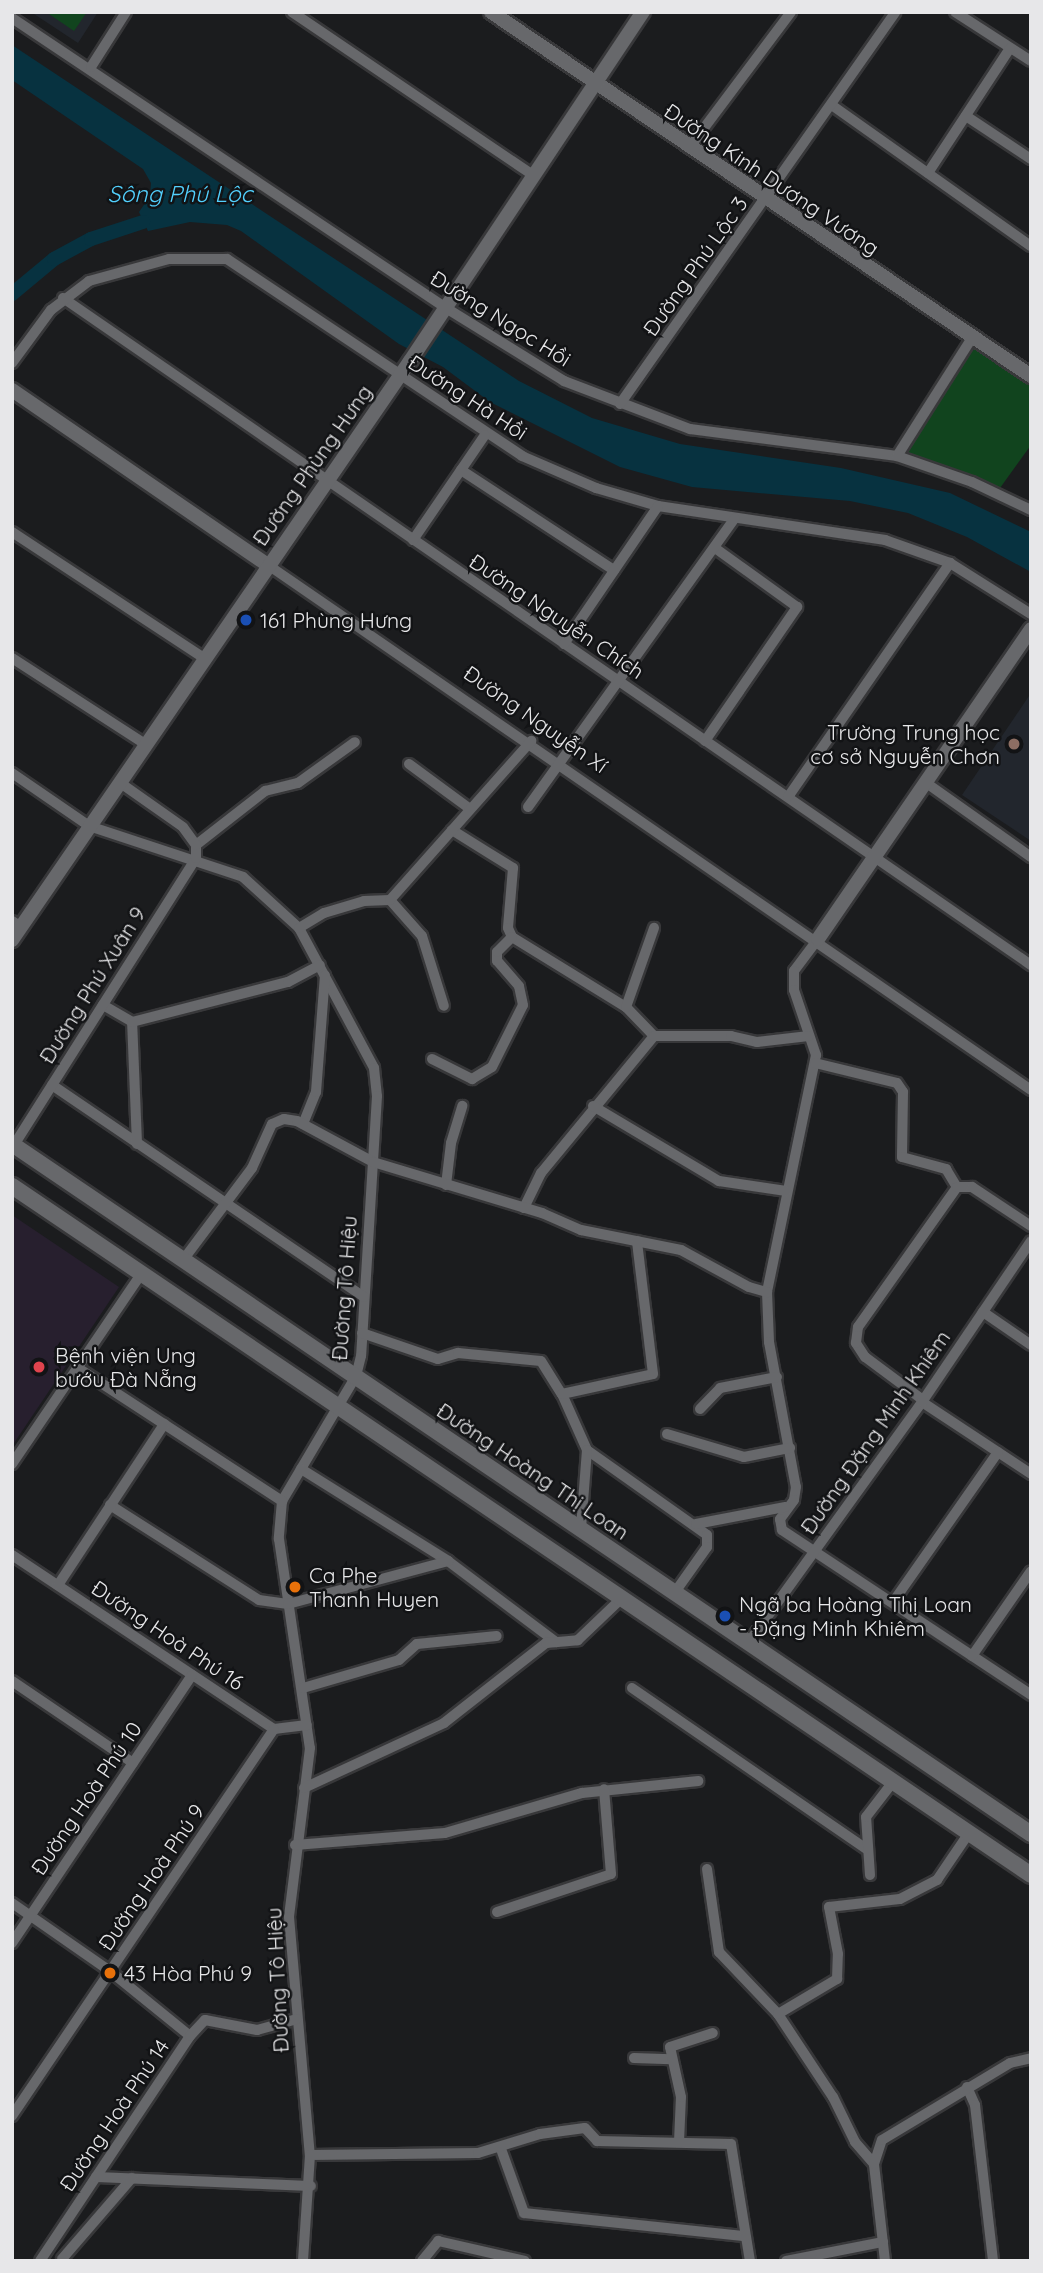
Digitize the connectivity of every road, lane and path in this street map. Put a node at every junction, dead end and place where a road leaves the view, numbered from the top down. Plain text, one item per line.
1 (126, 12) edge
2 (292, 12) edge
3 (491, 12) edge
4 (643, 12) edge
5 (791, 12) edge
6 (896, 12) edge
7 (955, 12) edge
8 (12, 18) edge
9 (1010, 48) junction
10 (1031, 61) edge
11 (91, 66) junction
12 (596, 84) junction
13 (833, 106) junction
14 (966, 116) junction
15 (689, 148) junction
16 (1031, 159) edge
17 (928, 173) junction
18 (534, 176) junction
19 (766, 200) junction
20 (1031, 246) edge
21 (63, 298) junction
22 (442, 314) junction
23 (972, 338) junction
24 (12, 363) edge
25 (400, 376) junction
26 (1031, 376) edge
27 (12, 390) edge
28 (621, 404) junction
29 (485, 435) junction
30 (897, 456) junction
31 (461, 470) junction
32 (328, 481) junction
33 (658, 506) junction
34 (1031, 510) edge
35 (736, 518) junction
36 (12, 532) edge
37 (413, 540) junction
38 (715, 548) junction
39 (950, 563) junction
40 (268, 565) junction
41 (614, 570) junction
42 (1031, 614) edge
43 (1031, 629) edge
44 (564, 644) junction
45 (12, 658) edge
46 (204, 658) junction
47 (620, 682) junction
48 (531, 741) junction
49 (705, 741) junction
50 (355, 742) dead end
51 (145, 744) junction
52 (562, 763) junction
53 (409, 764) dead end
54 (12, 773) edge
55 (119, 782) junction
56 (925, 782) junction
57 (788, 797) junction
58 (528, 807) dead end
59 (470, 809) junction
60 (89, 827) junction
61 (452, 830) junction
62 (196, 845) junction
63 (874, 856) junction
64 (1031, 856) edge
65 (196, 858) junction
66 (390, 900) junction
67 (17, 924) edge
68 (299, 928) junction
69 (654, 928) dead end
70 (512, 937) junction
71 (818, 939) junction
72 (12, 940) edge
73 (1031, 965) edge
74 (322, 970) junction
75 (103, 1005) junction
76 (444, 1006) dead end
77 (626, 1007) junction
78 (132, 1022) junction
79 (654, 1036) junction
80 (809, 1036) junction
81 (432, 1059) dead end
82 (814, 1063) junction
83 (52, 1085) junction
84 (1031, 1090) edge
85 (593, 1106) junction
86 (462, 1107) dead end
87 (303, 1124) junction
88 (13, 1144) edge
89 (137, 1144) junction
90 (373, 1162) junction
91 (446, 1185) junction
92 (12, 1186) edge
93 (957, 1187) junction
94 (786, 1191) junction
95 (224, 1205) junction
96 (524, 1208) junction
97 (1031, 1226) edge
98 (637, 1241) junction
99 (1031, 1241) edge
100 (183, 1260) junction
101 (142, 1273) junction
102 (767, 1292) junction
103 (365, 1297) junction
104 (983, 1312) junction
105 (362, 1333) junction
106 (1031, 1345) edge
107 (78, 1368) junction
108 (356, 1376) junction
109 (777, 1377) junction
110 (562, 1394) junction
111 (923, 1401) junction
112 (338, 1405) junction
113 (700, 1409) dead end
114 (164, 1424) junction
115 (667, 1434) dead end
116 (790, 1448) junction
117 (587, 1450) junction
118 (998, 1452) junction
119 (12, 1464) edge
120 (301, 1469) junction
121 (1031, 1474) edge
122 (282, 1501) junction
123 (110, 1505) junction
124 (785, 1507) junction
125 (696, 1524) junction
126 (580, 1528) junction
127 (815, 1550) junction
128 (12, 1555) edge
129 (448, 1561) junction
130 (1031, 1571) edge
131 (58, 1585) junction
132 (675, 1592) junction
133 (622, 1598) junction
134 (892, 1602) junction
135 (288, 1604) junction
136 (497, 1636) dead end
137 (555, 1642) junction
138 (749, 1642) junction
139 (972, 1656) junction
140 (192, 1675) junction
141 (12, 1681) edge
142 (303, 1688) junction
143 (632, 1688) dead end
144 (1031, 1695) edge
145 (307, 1725) junction
146 (274, 1729) junction
147 (133, 1763) junction
148 (698, 1781) dead end
149 (893, 1782) junction
150 (304, 1787) junction
151 (604, 1790) junction
152 (970, 1833) junction
153 (1031, 1833) edge
154 (295, 1845) junction
155 (868, 1850) junction
156 (707, 1869) dead end
157 (870, 1875) dead end
158 (1031, 1875) edge
159 (12, 1903) edge
160 (497, 1912) dead end
161 (31, 1915) junction
162 (12, 1943) edge
163 (110, 1971) junction
164 (778, 2014) junction
165 (297, 2019) junction
166 (713, 2033) dead end
167 (190, 2036) junction
168 (1031, 2057) edge
169 (634, 2058) dead end
170 (671, 2059) junction
171 (967, 2087) junction
172 (12, 2116) edge
173 (679, 2142) junction
174 (501, 2149) junction
175 (310, 2155) junction
176 (874, 2164) junction
177 (96, 2177) junction
178 (132, 2178) junction
179 (311, 2186) junction
180 (743, 2236) junction
181 (52, 2242) junction
182 (883, 2242) junction
183 (62, 2260) edge
184 (40, 2261) edge
185 (303, 2261) edge
186 (422, 2261) edge
187 (525, 2261) edge
188 (750, 2261) edge
189 (786, 2261) edge
190 (885, 2261) edge
191 (993, 2261) edge

1 - 11 street
2 - 18 street
3 - 12 street, Đường Kinh Dương Vương
4 - 12 street, Đường Phùng Hưng
5 - 15 street
6 - 13 street, Đường Phú Lộc 3
7 - 9 street
8 - 11 street, Đường Ngọc Hồi
9 - 10 street
9 - 14 street
11 - 22 street, Đường Ngọc Hồi
12 - 15 street, Đường Kinh Dương Vương
12 - 18 street, Đường Phùng Hưng
13 - 17 street
13 - 19 street, Đường Phú Lộc 3
14 - 16 street
14 - 17 street
15 - 19 street, Đường Kinh Dương Vương
17 - 20 street
18 - 22 street, Đường Phùng Hưng
19 - 23 street, Đường Kinh Dương Vương
19 - 28 street, Đường Phú Lộc 3
21 - 24 street, Đường Hà Hồi
21 - 25 street, Đường Hà Hồi
21 - 32 street, Đường Nguyễn Chích
22 - 25 street, Đường Phùng Hưng
22 - 28 street, Đường Ngọc Hồi
23 - 26 street, Đường Kinh Dương Vương
23 - 30 street
25 - 29 street, Đường Hà Hồi
25 - 32 street, Đường Phùng Hưng
27 - 40 street, Đường Nguyễn Xí
28 - 30 street, Đường Ngọc Hồi
29 - 31 street
29 - 33 street, Đường Hà Hồi
30 - 34 street, Đường Ngọc Hồi
31 - 37 street
31 - 41 street
32 - 37 street, Đường Nguyễn Chích
32 - 40 street, Đường Phùng Hưng
33 - 35 street, Đường Hà Hồi
33 - 41 street
35 - 38 street
35 - 39 street, Đường Hà Hồi
36 - 46 street
37 - 44 street, Đường Nguyễn Chích
38 - 47 street
38 - 49 street
39 - 42 street, Đường Hà Hồi
39 - 57 street
40 - 46 street, Đường Phùng Hưng
40 - 48 street, Đường Nguyễn Xí
41 - 44 street
43 - 56 street
44 - 47 street, Đường Nguyễn Chích
45 - 51 street
46 - 51 street, Đường Phùng Hưng
47 - 49 street, Đường Nguyễn Chích
47 - 52 street
48 - 52 street, Đường Nguyễn Xí
48 - 59 street
49 - 57 street, Đường Nguyễn Chích
50 - 62 street
51 - 55 street, Đường Phùng Hưng
52 - 58 street
52 - 71 street, Đường Nguyễn Xí
53 - 59 street
54 - 60 street, Đường Tô Hiệu
55 - 60 street, Đường Phùng Hưng
55 - 62 street
56 - 63 street
56 - 64 street
57 - 63 street, Đường Nguyễn Chích
59 - 61 street
60 - 65 street, Đường Tô Hiệu
60 - 67 street, Đường Phùng Hưng
61 - 66 street
61 - 70 street
62 - 65 street
63 - 71 street
63 - 73 street, Đường Nguyễn Chích
65 - 68 street, Đường Tô Hiệu
65 - 75 street, Đường Phú Xuân 9
66 - 68 street
66 - 76 street
67 - 72 street, Đường Phùng Hưng
68 - 74 street, Đường Tô Hiệu
69 - 77 street
70 - 77 street
70 - 81 street
71 - 80 street
71 - 84 street, Đường Nguyễn Xí
74 - 78 street
74 - 87 street
74 - 90 street, Đường Tô Hiệu
75 - 78 street
75 - 83 street, Đường Phú Xuân 9
77 - 79 street
78 - 89 street
79 - 80 street
79 - 85 street
80 - 82 street
82 - 93 street
82 - 94 street
83 - 88 street, Đường Phú Xuân 9
83 - 89 street
85 - 94 street
85 - 96 street
86 - 91 street
87 - 90 street
87 - 95 street
88 - 100 main road, Đường Hoàng Thị Loan
89 - 95 street
90 - 91 street
90 - 103 street, Đường Tô Hiệu
91 - 96 street
92 - 101 main road
93 - 97 street
93 - 111 street
94 - 102 street
95 - 100 street
95 - 103 street
96 - 98 street
98 - 102 street
98 - 110 street
99 - 104 street, Đường Đặng Minh Khiêm
100 - 108 main road, Đường Hoàng Thị Loan
101 - 107 street
101 - 112 main road
102 - 109 street
103 - 105 street, Đường Tô Hiệu
104 - 106 street
104 - 111 street, Đường Đặng Minh Khiêm
105 - 108 street, Đường Tô Hiệu
105 - 110 street
107 - 114 street
107 - 119 street
108 - 112 street, Đường Tô Hiệu
108 - 126 main road, Đường Hoàng Thị Loan
109 - 113 street
109 - 116 street
110 - 117 street
111 - 118 street
111 - 127 street, Đường Đặng Minh Khiêm
112 - 120 street, Đường Tô Hiệu
112 - 133 main road
114 - 122 street
114 - 123 street
115 - 116 street
116 - 124 street
117 - 125 street
117 - 126 street
118 - 121 street
118 - 134 street
120 - 122 street, Đường Tô Hiệu
120 - 129 street
122 - 135 street, Đường Tô Hiệu
123 - 131 street
123 - 135 street
124 - 125 street
124 - 127 street
125 - 132 street
126 - 132 main road, Đường Hoàng Thị Loan
127 - 134 street
127 - 138 street, Đường Đặng Minh Khiêm
128 - 131 street, Đường Hoà Phú 16
129 - 135 street
129 - 137 street
130 - 139 street
131 - 140 street, Đường Hoà Phú 16
132 - 138 main road, Đường Hoàng Thị Loan
133 - 137 street
133 - 149 main road
134 - 139 street
135 - 142 street, Đường Tô Hiệu
136 - 142 street
137 - 150 street
138 - 153 main road, Đường Hoàng Thị Loan
139 - 144 street
140 - 146 street, Đường Hoà Phú 16
140 - 147 street, Đường Hoà Phú 10
141 - 147 street
142 - 145 street, Đường Tô Hiệu
143 - 155 street
145 - 146 street
145 - 150 street, Đường Tô Hiệu
146 - 163 street, Đường Hoà Phú 9
147 - 161 street, Đường Hoà Phú 10
148 - 151 street
149 - 152 main road
149 - 155 street
150 - 154 street, Đường Tô Hiệu
151 - 154 street
151 - 160 street
152 - 158 main road
152 - 164 street
154 - 165 street, Đường Tô Hiệu
155 - 157 street
156 - 164 street
159 - 161 street, Đường Hoà Phú 14
161 - 162 street, Đường Hoà Phú 10
161 - 163 street, Đường Hoà Phú 14
163 - 167 street, Đường Hoà Phú 14
163 - 172 street, Đường Hoà Phú 9
164 - 176 street
165 - 167 street
165 - 175 street, Đường Tô Hiệu
166 - 170 street
167 - 177 street, Đường Hoà Phú 14
168 - 171 street
169 - 170 street
170 - 173 street
171 - 176 street
171 - 191 street
173 - 174 street
173 - 180 street
174 - 175 street
174 - 180 street
175 - 179 street, Đường Tô Hiệu
176 - 182 street
177 - 178 street
177 - 181 street, Đường Hoà Phú 14
178 - 179 street
178 - 183 street
179 - 185 street, Đường Tô Hiệu
180 - 188 street
181 - 183 street
181 - 184 street, Đường Hoà Phú 14
182 - 189 street
182 - 190 street
186 - 187 street

